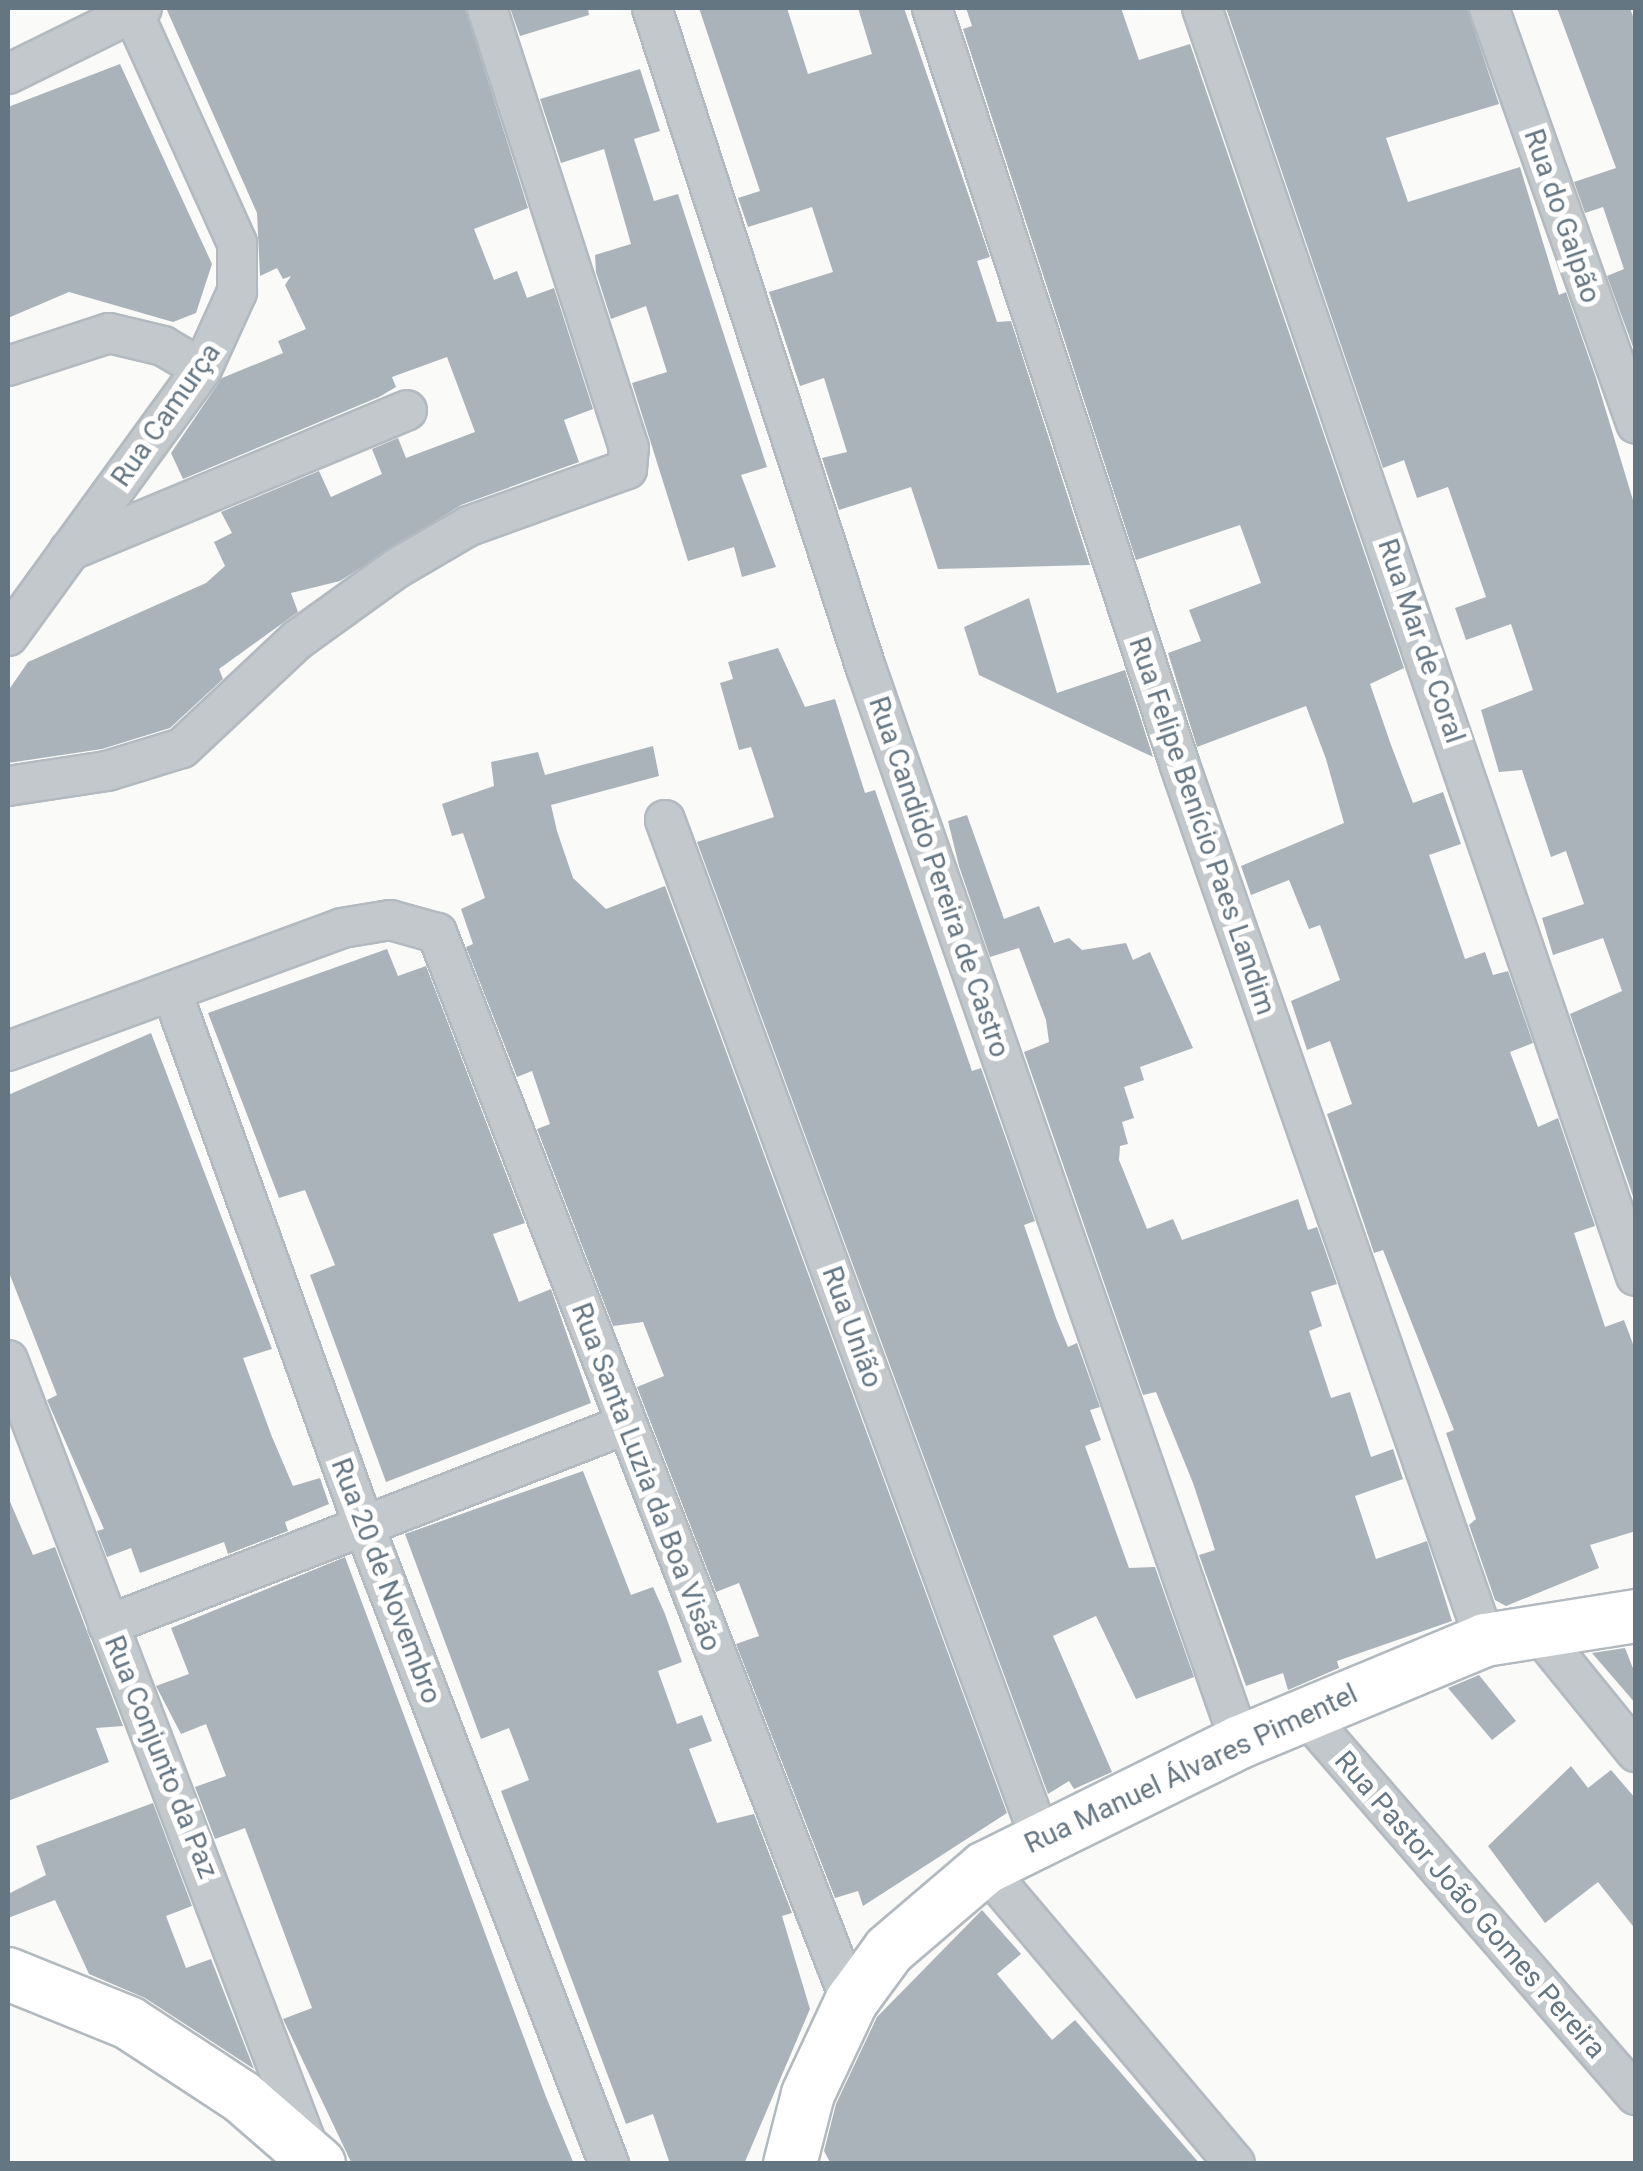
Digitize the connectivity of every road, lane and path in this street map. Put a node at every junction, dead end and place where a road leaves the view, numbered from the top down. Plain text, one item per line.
1 (487, 8) edge
2 (652, 8) edge
3 (932, 8) edge
4 (1202, 8) edge
5 (1489, 8) edge
6 (138, 9) edge
7 (8, 74) edge
8 (8, 366) edge
9 (202, 369) junction
10 (407, 410) dead end
11 (1636, 424) edge
12 (69, 551) junction
13 (8, 636) edge
14 (8, 786) edge
15 (665, 820) dead end
16 (172, 994) junction
17 (8, 1050) edge
18 (1636, 1276) edge
19 (8, 1360) edge
20 (622, 1426) junction
21 (364, 1526) junction
22 (1636, 1616) edge
23 (108, 1625) junction
24 (1536, 1629) junction
25 (1486, 1640) junction
26 (1305, 1714) junction
27 (1240, 1742) junction
28 (1636, 1752) edge
29 (1039, 1835) junction
30 (985, 1868) junction
31 (8, 1974) edge
32 (851, 2002) junction
33 (1636, 2095) edge
34 (315, 2159) edge
35 (609, 2164) edge
36 (790, 2164) edge
37 (1235, 2164) edge

1 - 14 street
2 - 27 street, Rua Candido Pereira de Castro
3 - 25 street, Rua Felipe Benício Paes Landim
4 - 18 street, Rua Mar de Coral
5 - 11 street, Rua do Galpão
6 - 7 street
6 - 9 street, Rua Camurça
8 - 9 street
9 - 12 street, Rua Camurça
10 - 12 street
12 - 13 street, Rua Camurça
15 - 29 street, Rua União
16 - 17 street
16 - 20 street, Rua Santa Luzia da Boa Visão
16 - 21 street, Rua 20 de Novembro
19 - 23 street, Rua Conjunto da Paz
20 - 21 street
20 - 32 street, Rua Santa Luzia da Boa Visão
21 - 23 street
21 - 35 street, Rua 20 de Novembro
22 - 24 street, Rua Manuel Álvares Pimentel
23 - 34 street, Rua Conjunto da Paz
24 - 25 street, Rua Manuel Álvares Pimentel
24 - 28 street
25 - 26 street, Rua Manuel Álvares Pimentel
26 - 27 street, Rua Manuel Álvares Pimentel
26 - 33 street, Rua Pastor João Gomes Pereira
27 - 29 street, Rua Manuel Álvares Pimentel
29 - 30 street, Rua Manuel Álvares Pimentel
30 - 32 street, Rua Manuel Álvares Pimentel
30 - 37 street
31 - 34 street
32 - 36 street, Rua Manuel Álvares Pimentel

